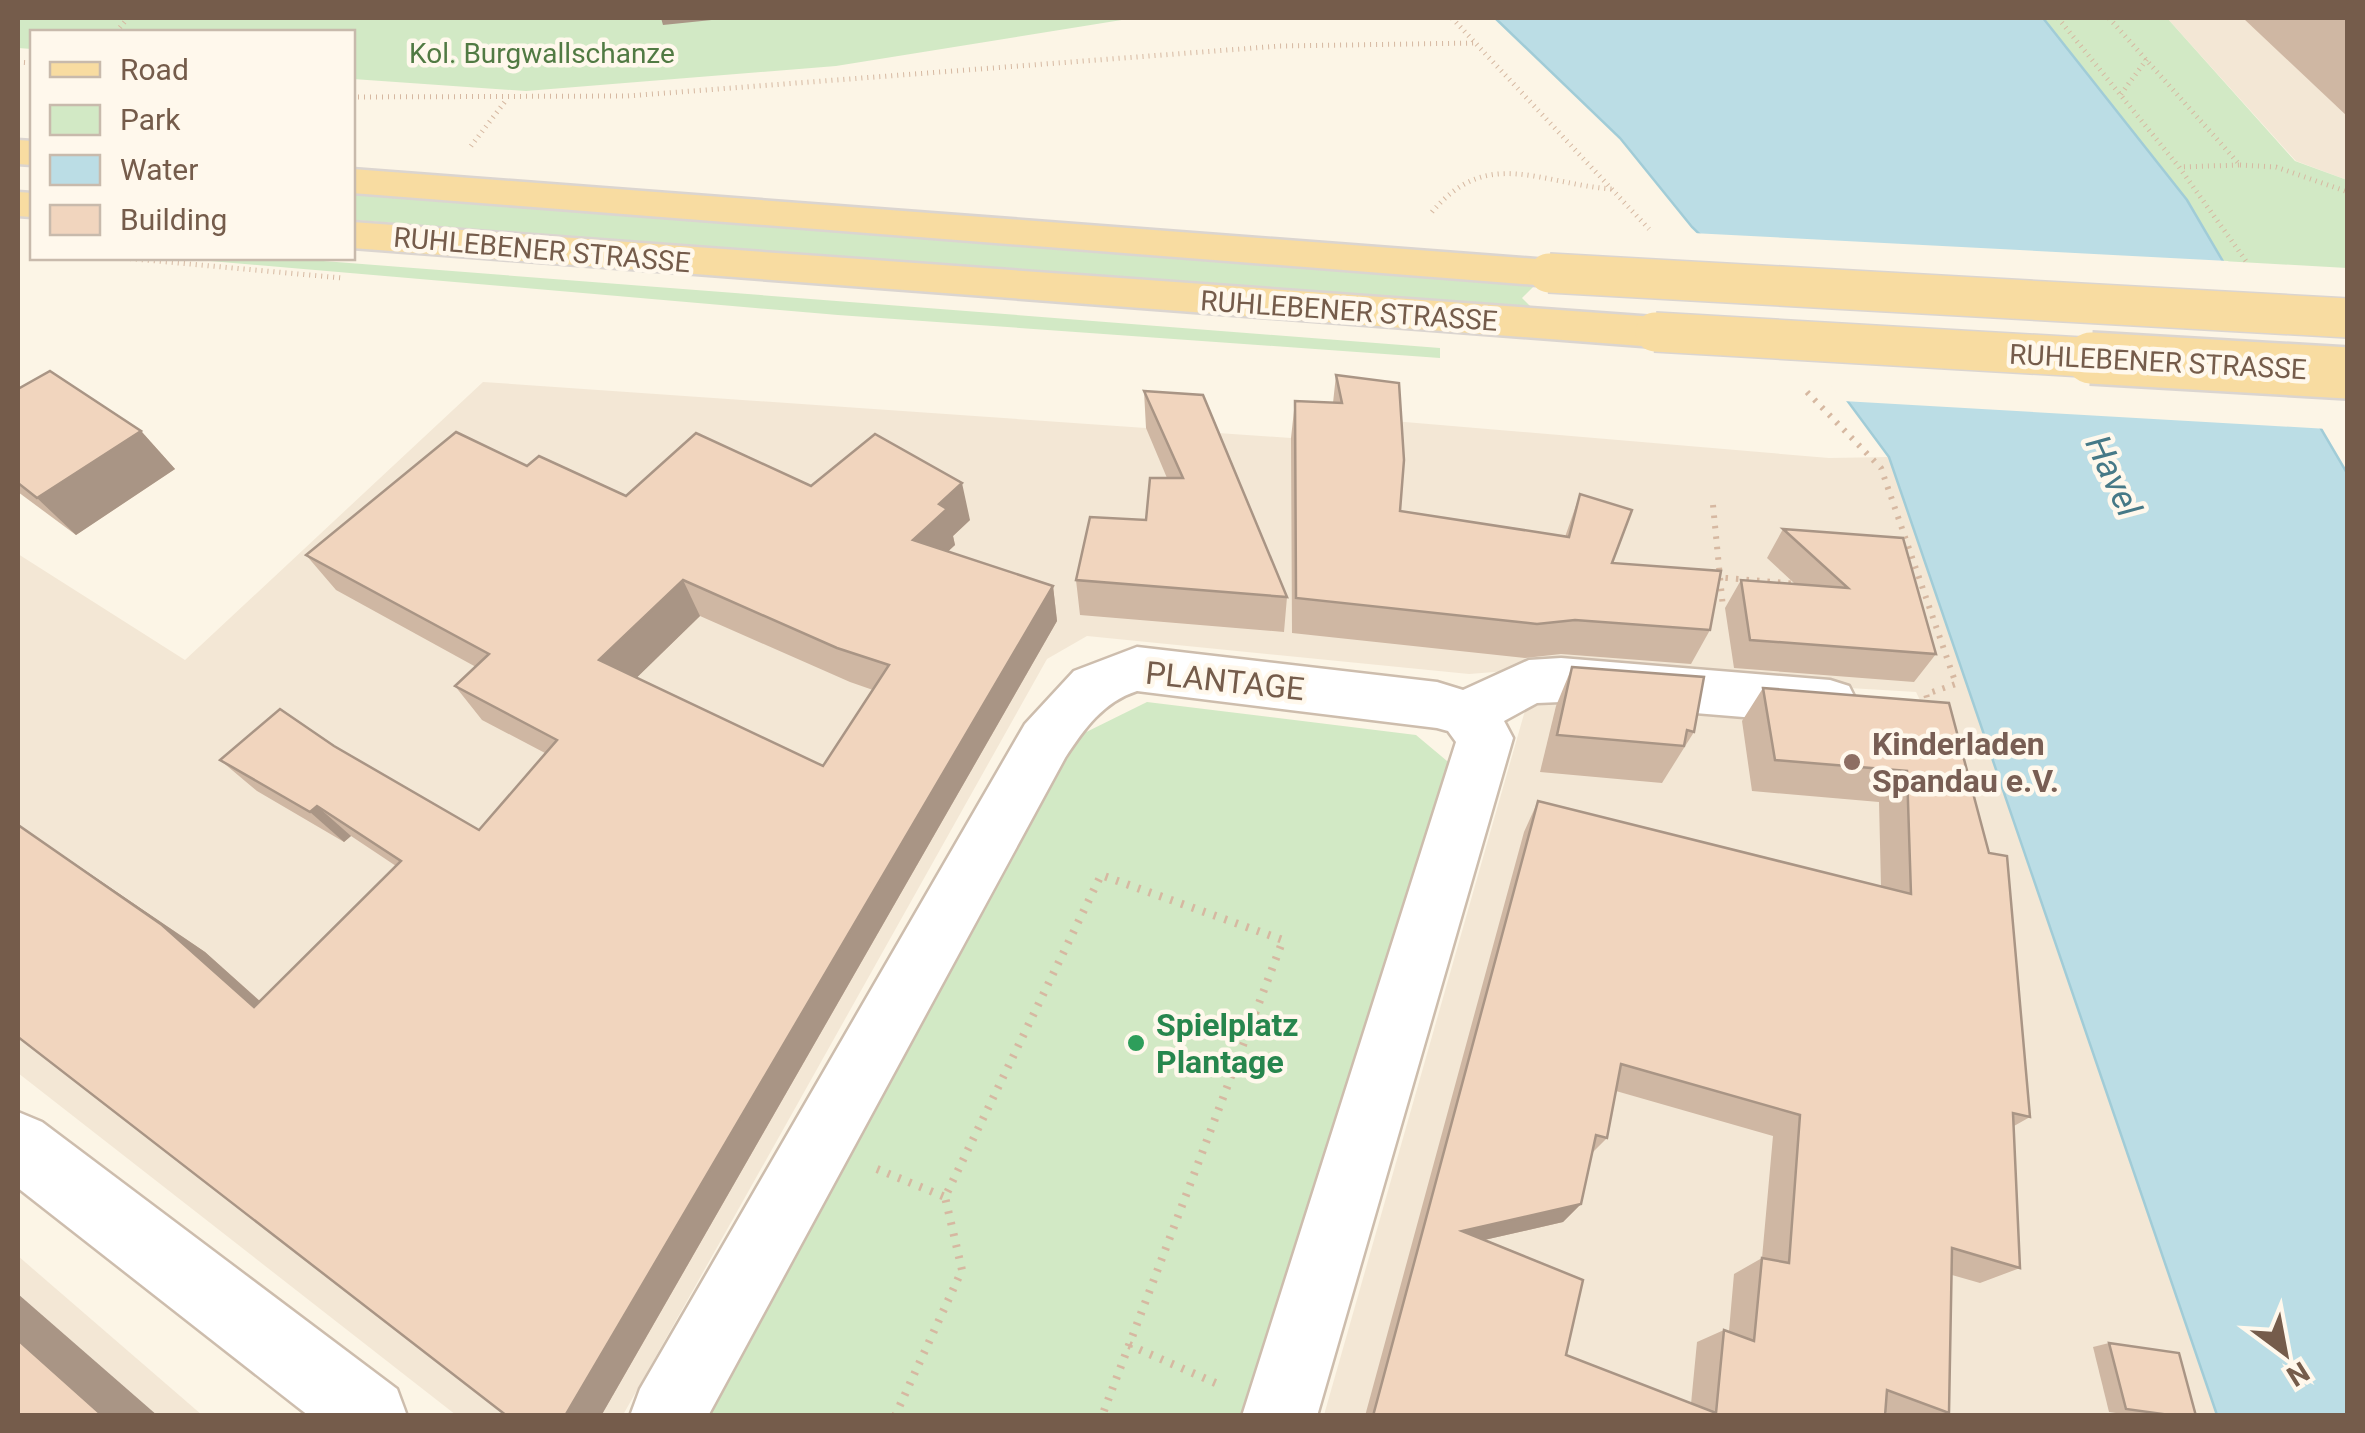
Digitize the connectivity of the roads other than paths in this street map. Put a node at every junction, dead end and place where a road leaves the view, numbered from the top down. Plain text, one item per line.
1 (355, 181) edge
2 (355, 234) edge
3 (2348, 318) edge
4 (2348, 373) edge
5 (1922, 709) edge
6 (1467, 714) junction
7 (18, 1146) edge
8 (1280, 1413) edge
9 (370, 1416) edge
10 (667, 1416) edge

1 - 3 main road, RUHLEBENER STRASSE, bridge
2 - 4 main road, RUHLEBENER STRASSE, bridge
5 - 6 street
6 - 8 street
6 - 10 street, PLANTAGE
7 - 9 street

